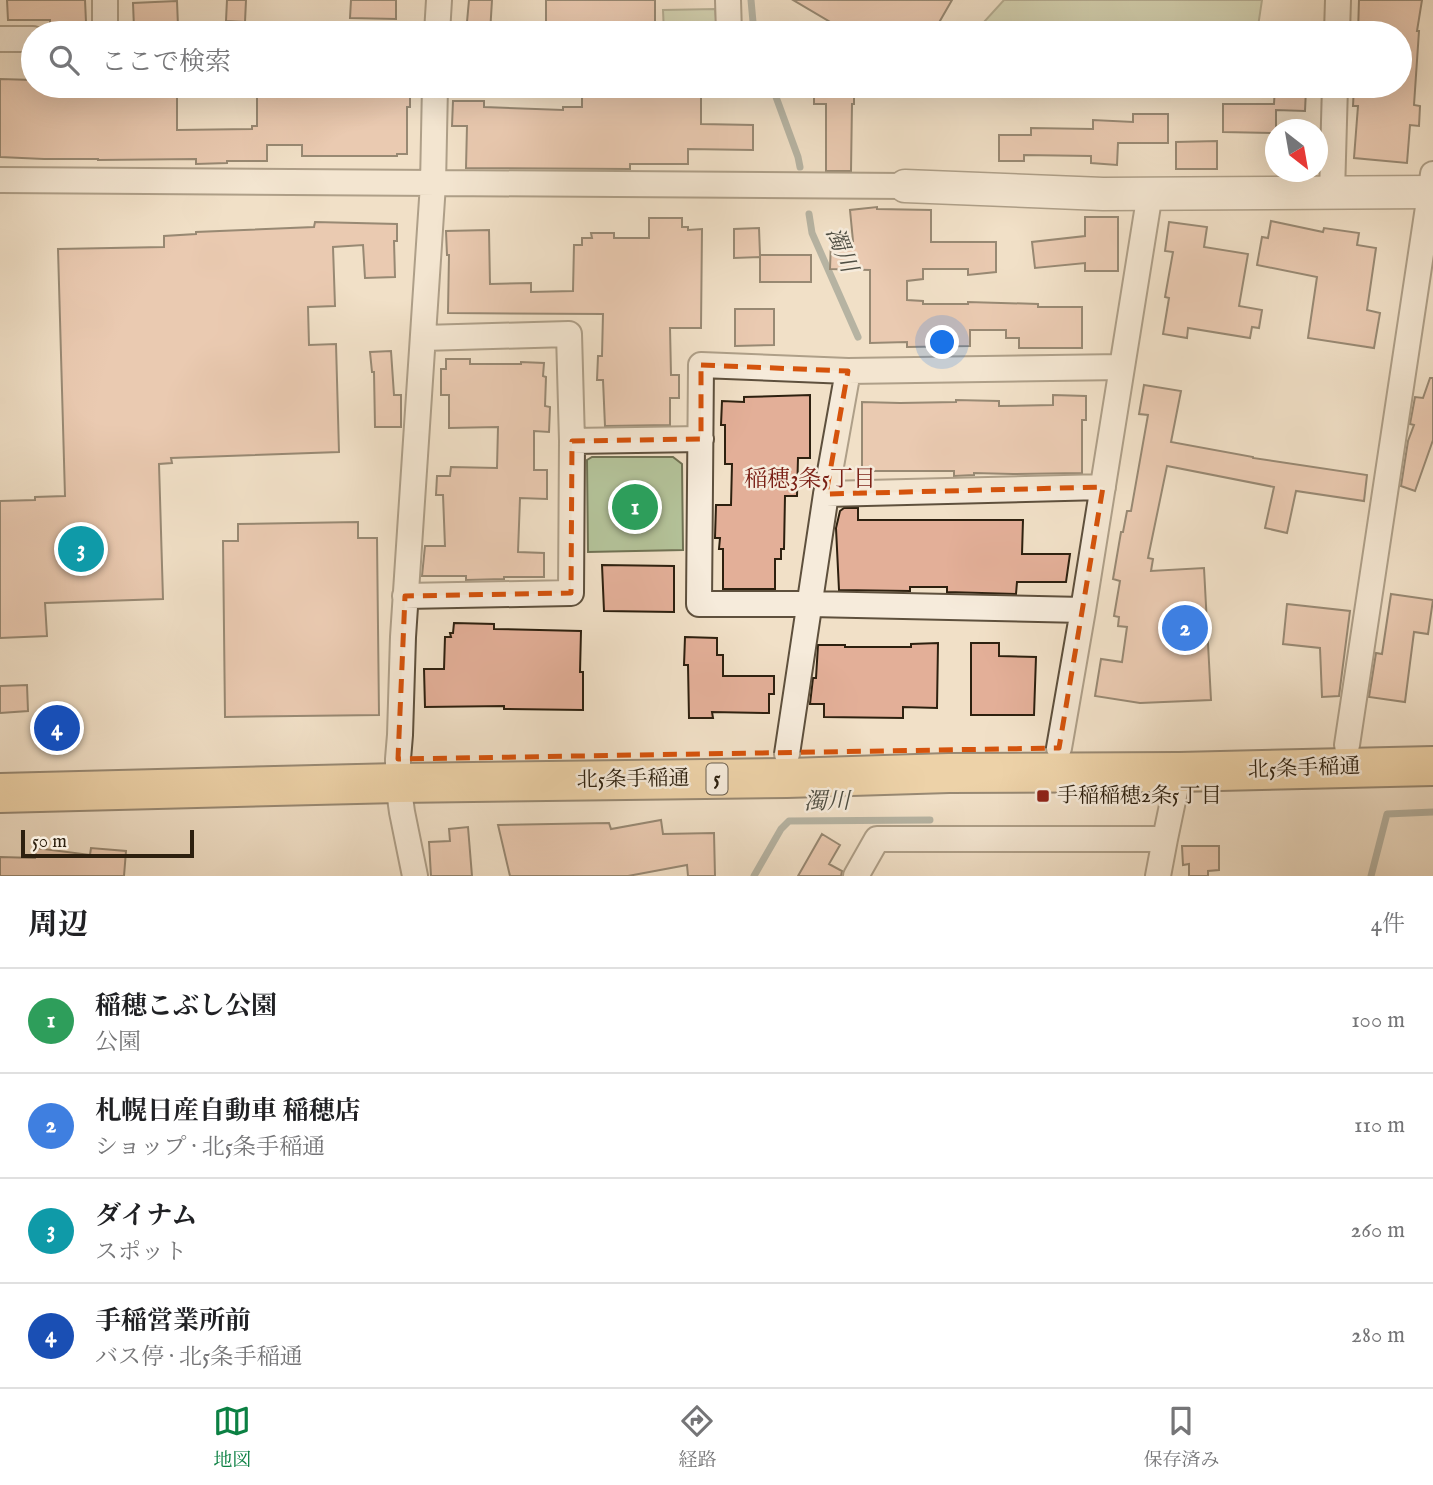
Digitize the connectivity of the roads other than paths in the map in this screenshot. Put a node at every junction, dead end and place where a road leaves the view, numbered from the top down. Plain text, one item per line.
1 (106, 0) edge
2 (439, 0) edge
3 (728, 0) edge
4 (1338, 0) edge
5 (105, 21) edge
6 (438, 21) edge
7 (729, 21) edge
8 (1337, 21) edge
9 (0, 39) edge
10 (21, 39) edge
11 (435, 98) edge
12 (1335, 98) edge
13 (0, 180) edge
14 (433, 184) junction
15 (905, 186) joint
16 (1432, 186) edge
17 (1150, 193) junction
18 (1332, 193) junction
19 (423, 338) junction
20 (1122, 367) junction
21 (848, 371) junction
22 (701, 439) junction
23 (572, 440) junction
24 (1102, 487) junction
25 (827, 494) junction
26 (405, 596) junction
27 (811, 604) junction
28 (1083, 610) junction
29 (1433, 743) edge
30 (1347, 745) junction
31 (1059, 748) junction
32 (787, 754) junction
33 (1433, 766) edge
34 (0, 767) edge
35 (398, 771) junction
36 (1179, 772) junction
37 (0, 793) edge
38 (1165, 839) junction
39 (415, 876) edge
40 (856, 876) edge
41 (1158, 876) edge

1 - 5 street
2 - 6 street
3 - 7 street
4 - 8 street
9 - 10 street
11 - 14 street
12 - 18 street
13 - 14 street
14 - 15 street
14 - 19 street
15 - 17 street
16 - 18 street
16 - 30 street
17 - 18 street
17 - 20 street
19 - 23 street
19 - 26 street
20 - 21 street
20 - 24 street
21 - 22 street
21 - 25 street
22 - 23 street
22 - 27 street
23 - 26 street
24 - 25 street
24 - 28 street
25 - 27 street
26 - 35 street
27 - 28 street
27 - 32 street
28 - 31 street
29 - 30 highway, 北5条手稲通 / 5
30 - 31 highway, 北5条手稲通 / 5
31 - 32 highway, 北5条手稲通 / 5
32 - 35 highway, 北5条手稲通 / 5
33 - 36 highway, 北5条手稲通 / 5
34 - 35 highway, 北5条手稲通 / 5
35 - 36 highway, 北5条手稲通 / 5
35 - 37 highway, 北5条手稲通 / 5
35 - 39 street
36 - 38 street
38 - 40 street
38 - 41 street

